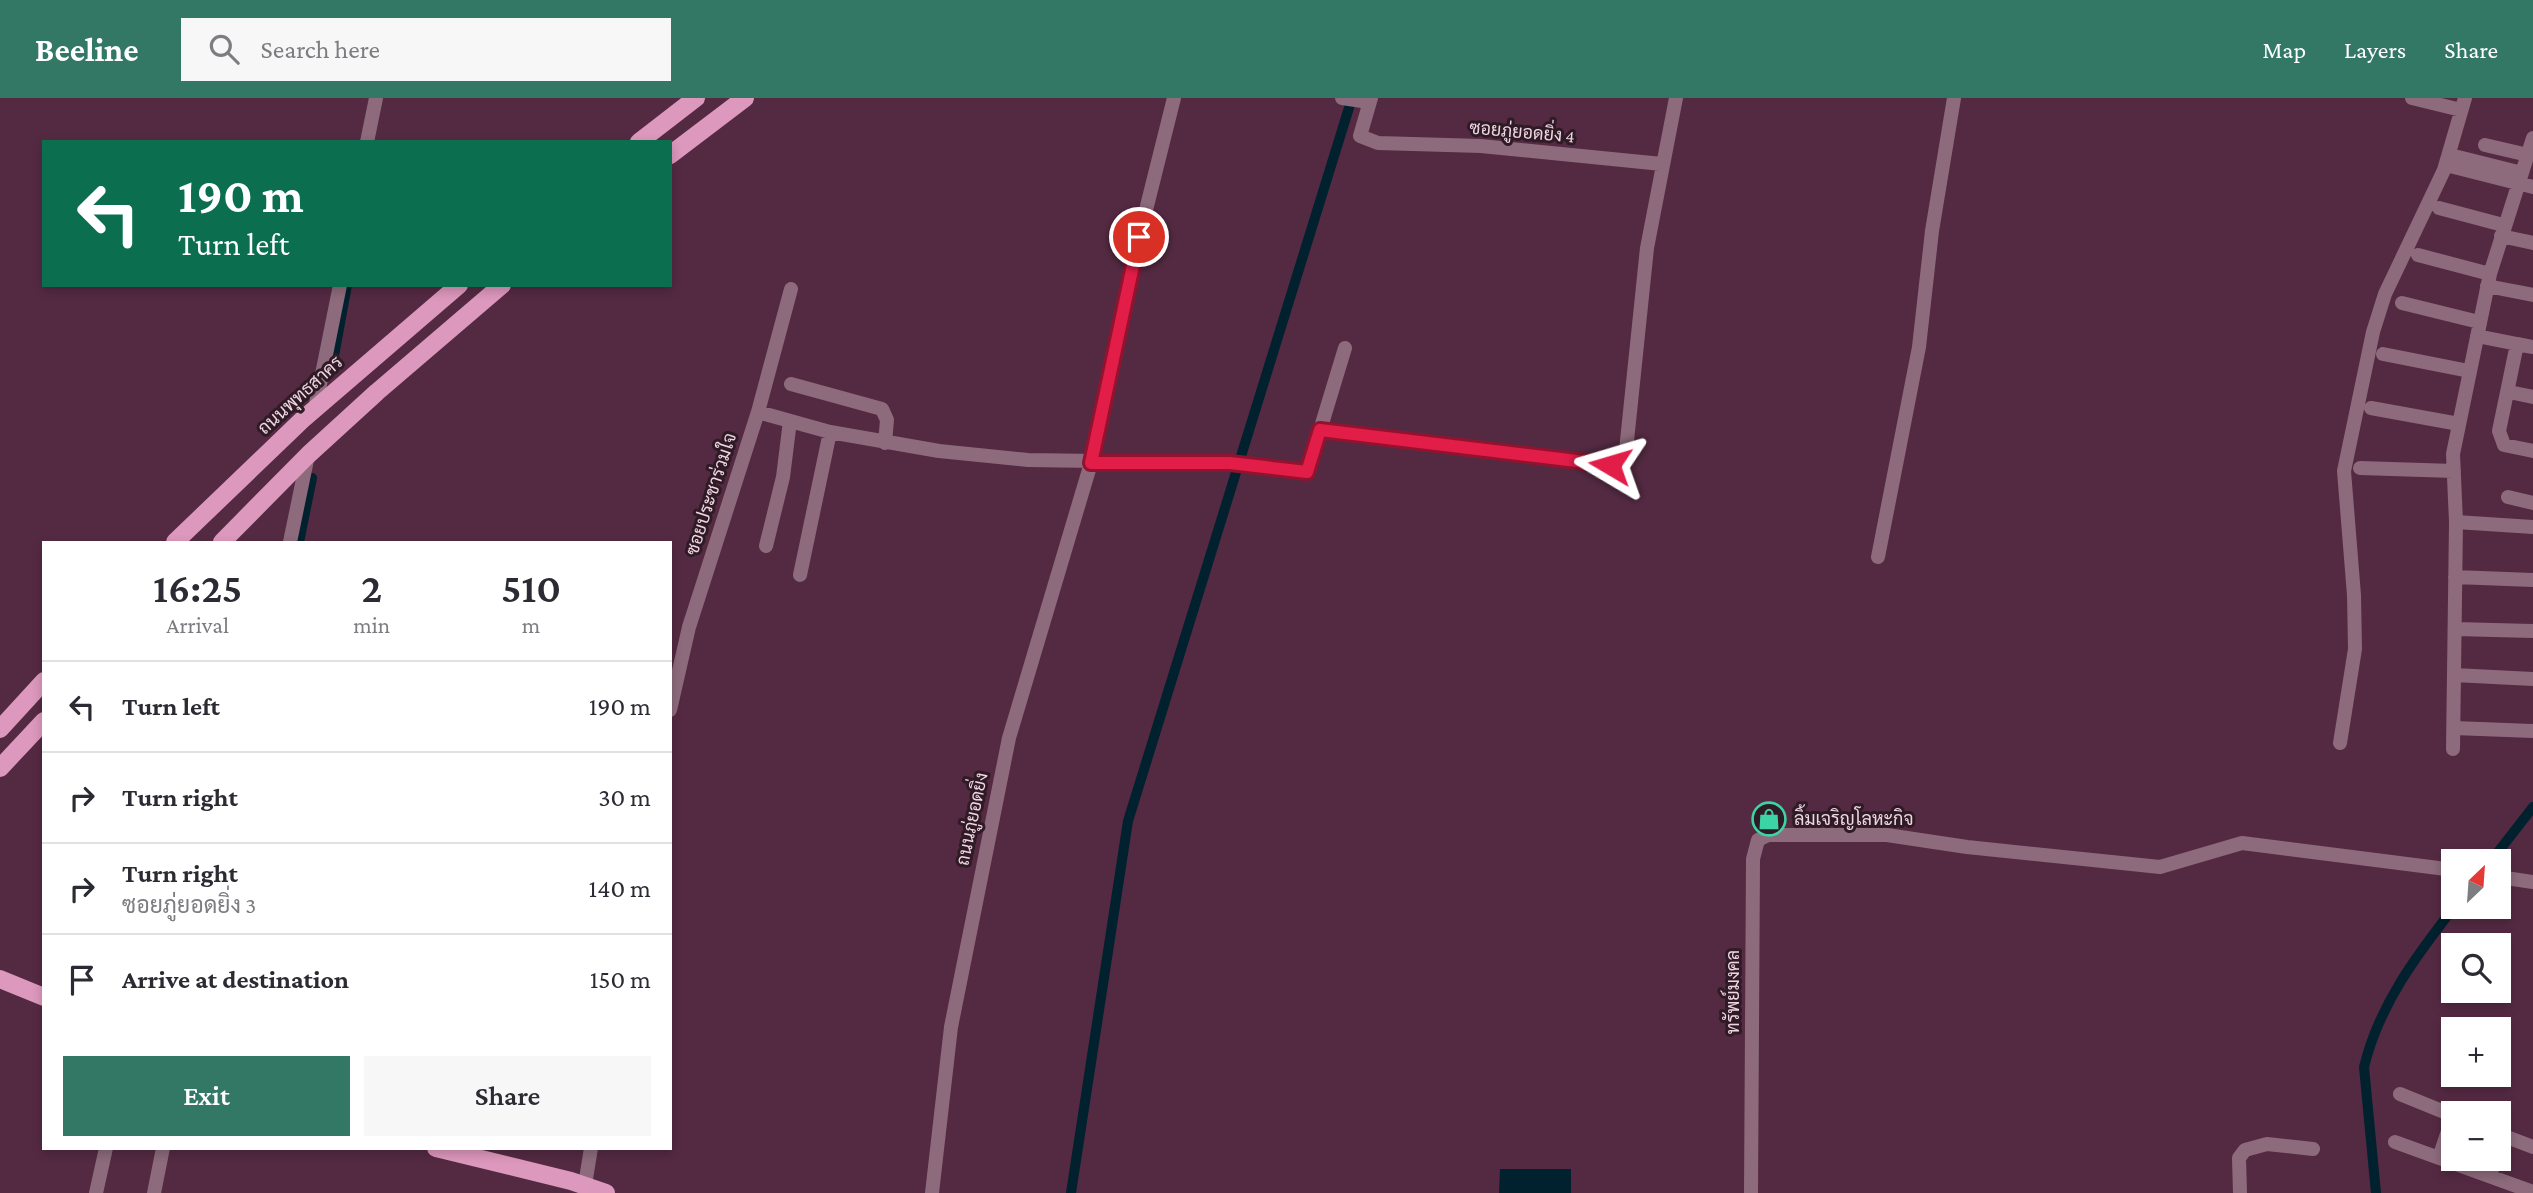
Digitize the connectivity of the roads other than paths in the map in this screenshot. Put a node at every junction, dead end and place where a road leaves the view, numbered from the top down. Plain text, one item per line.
1 (376, 98) edge
2 (696, 98) edge
3 (745, 98) edge
4 (1174, 98) edge
5 (1342, 98) edge
6 (1676, 98) edge
7 (1954, 98) edge
8 (2412, 98) edge
9 (1370, 100) edge
10 (2463, 104) edge
11 (2533, 138) edge
12 (367, 140) edge
13 (642, 140) edge
14 (2485, 145) dead end
15 (672, 153) edge
16 (2528, 155) junction
17 (2448, 160) junction
18 (1662, 164) junction
19 (2519, 178) junction
20 (2533, 187) edge
21 (2439, 208) dead end
22 (2502, 230) junction
23 (2533, 243) edge
24 (2418, 255) dead end
25 (2489, 280) junction
26 (340, 287) edge
27 (456, 287) edge
28 (500, 287) edge
29 (791, 289) dead end
30 (2533, 295) edge
31 (2402, 303) dead end
32 (2478, 329) junction
33 (2517, 344) junction
34 (2533, 347) edge
35 (1345, 348) dead end
36 (2382, 354) dead end
37 (2469, 371) junction
38 (791, 384) dead end
39 (2510, 392) junction
40 (2533, 397) edge
41 (2371, 408) dead end
42 (315, 409) junction
43 (758, 412) junction
44 (790, 421) junction
45 (2459, 424) junction
46 (1320, 430) junction
47 (830, 432) junction
48 (885, 443) junction
49 (2533, 451) edge
50 (308, 455) junction
51 (1091, 463) junction
52 (2360, 468) dead end
53 (2454, 471) junction
54 (2508, 496) dead end
55 (2533, 503) edge
56 (2456, 522) junction
57 (2533, 527) edge
58 (175, 541) edge
59 (223, 541) edge
60 (290, 541) edge
61 (766, 546) dead end
62 (1878, 557) dead end
63 (800, 575) dead end
64 (2455, 577) junction
65 (2533, 580) edge
66 (2455, 629) junction
67 (2533, 631) edge
68 (2454, 675) junction
69 (2533, 679) edge
70 (42, 683) edge
71 (672, 701) edge
72 (42, 723) edge
73 (2454, 728) junction
74 (0, 729) edge
75 (2533, 731) edge
76 (2340, 743) dead end
77 (2453, 749) dead end
78 (0, 768) edge
79 (2441, 868) edge
80 (2511, 879) edge
81 (2533, 882) edge
82 (0, 979) edge
83 (42, 996) edge
84 (2400, 1094) dead end
85 (2441, 1111) edge
86 (2395, 1142) dead end
87 (2511, 1142) edge
88 (2533, 1147) edge
89 (2313, 1149) dead end
90 (106, 1150) edge
91 (163, 1150) edge
92 (444, 1150) edge
93 (591, 1150) edge
94 (2441, 1150) edge
95 (2438, 1158) junction
96 (2492, 1171) edge
97 (2490, 1176) junction
98 (585, 1185) junction
99 (2533, 1192) edge
100 (96, 1193) edge
101 (153, 1193) edge
102 (606, 1193) edge
103 (932, 1193) edge
104 (1751, 1193) edge
105 (2240, 1193) edge

1 - 12 street
2 - 13 main road
3 - 15 main road
4 - 51 street, ถนนภู่ยอดยิ่ง
5 - 9 street
6 - 18 street
7 - 62 street
8 - 10 street
9 - 18 street, ซอยภู่ยอดยิ่ง 4
10 - 17 street
11 - 16 street
14 - 16 street
16 - 19 street
17 - 19 street
17 - 76 street
18 - 46 street
19 - 20 street
19 - 22 street
21 - 22 street
22 - 23 street
22 - 25 street
24 - 25 street
25 - 30 street
25 - 32 street
26 - 42 street
27 - 42 main road, ถนนพุทธสาคร
28 - 50 main road
29 - 43 street, ซอยประชาร่วมใจ
31 - 32 street
32 - 33 street
32 - 37 street
33 - 34 street
33 - 39 street
35 - 46 street
36 - 37 street
37 - 45 street
38 - 48 street
39 - 40 street
39 - 49 street
41 - 45 street
42 - 58 main road, ถนนพุทธสาคร
43 - 44 street
43 - 71 street, ซอยประชาร่วมใจ
44 - 47 street
44 - 61 street
45 - 53 street
46 - 51 street
47 - 48 street
47 - 63 street
48 - 51 street
50 - 59 main road
50 - 60 street
51 - 103 street, ถนนภู่ยอดยิ่ง
52 - 53 street
53 - 56 street
54 - 55 street
56 - 57 street
56 - 64 street
64 - 65 street
64 - 66 street
66 - 67 street
66 - 68 street
68 - 69 street
68 - 73 street
70 - 74 main road
72 - 78 main road
73 - 75 street
73 - 77 street
79 - 104 street, ทรัพย์มงคล
80 - 81 street
82 - 83 main road
84 - 85 street
86 - 95 street
87 - 88 street
89 - 105 street
90 - 100 street
91 - 101 street
92 - 98 main road
93 - 98 street
94 - 95 street
95 - 97 street
96 - 97 street
97 - 99 street
98 - 102 main road

